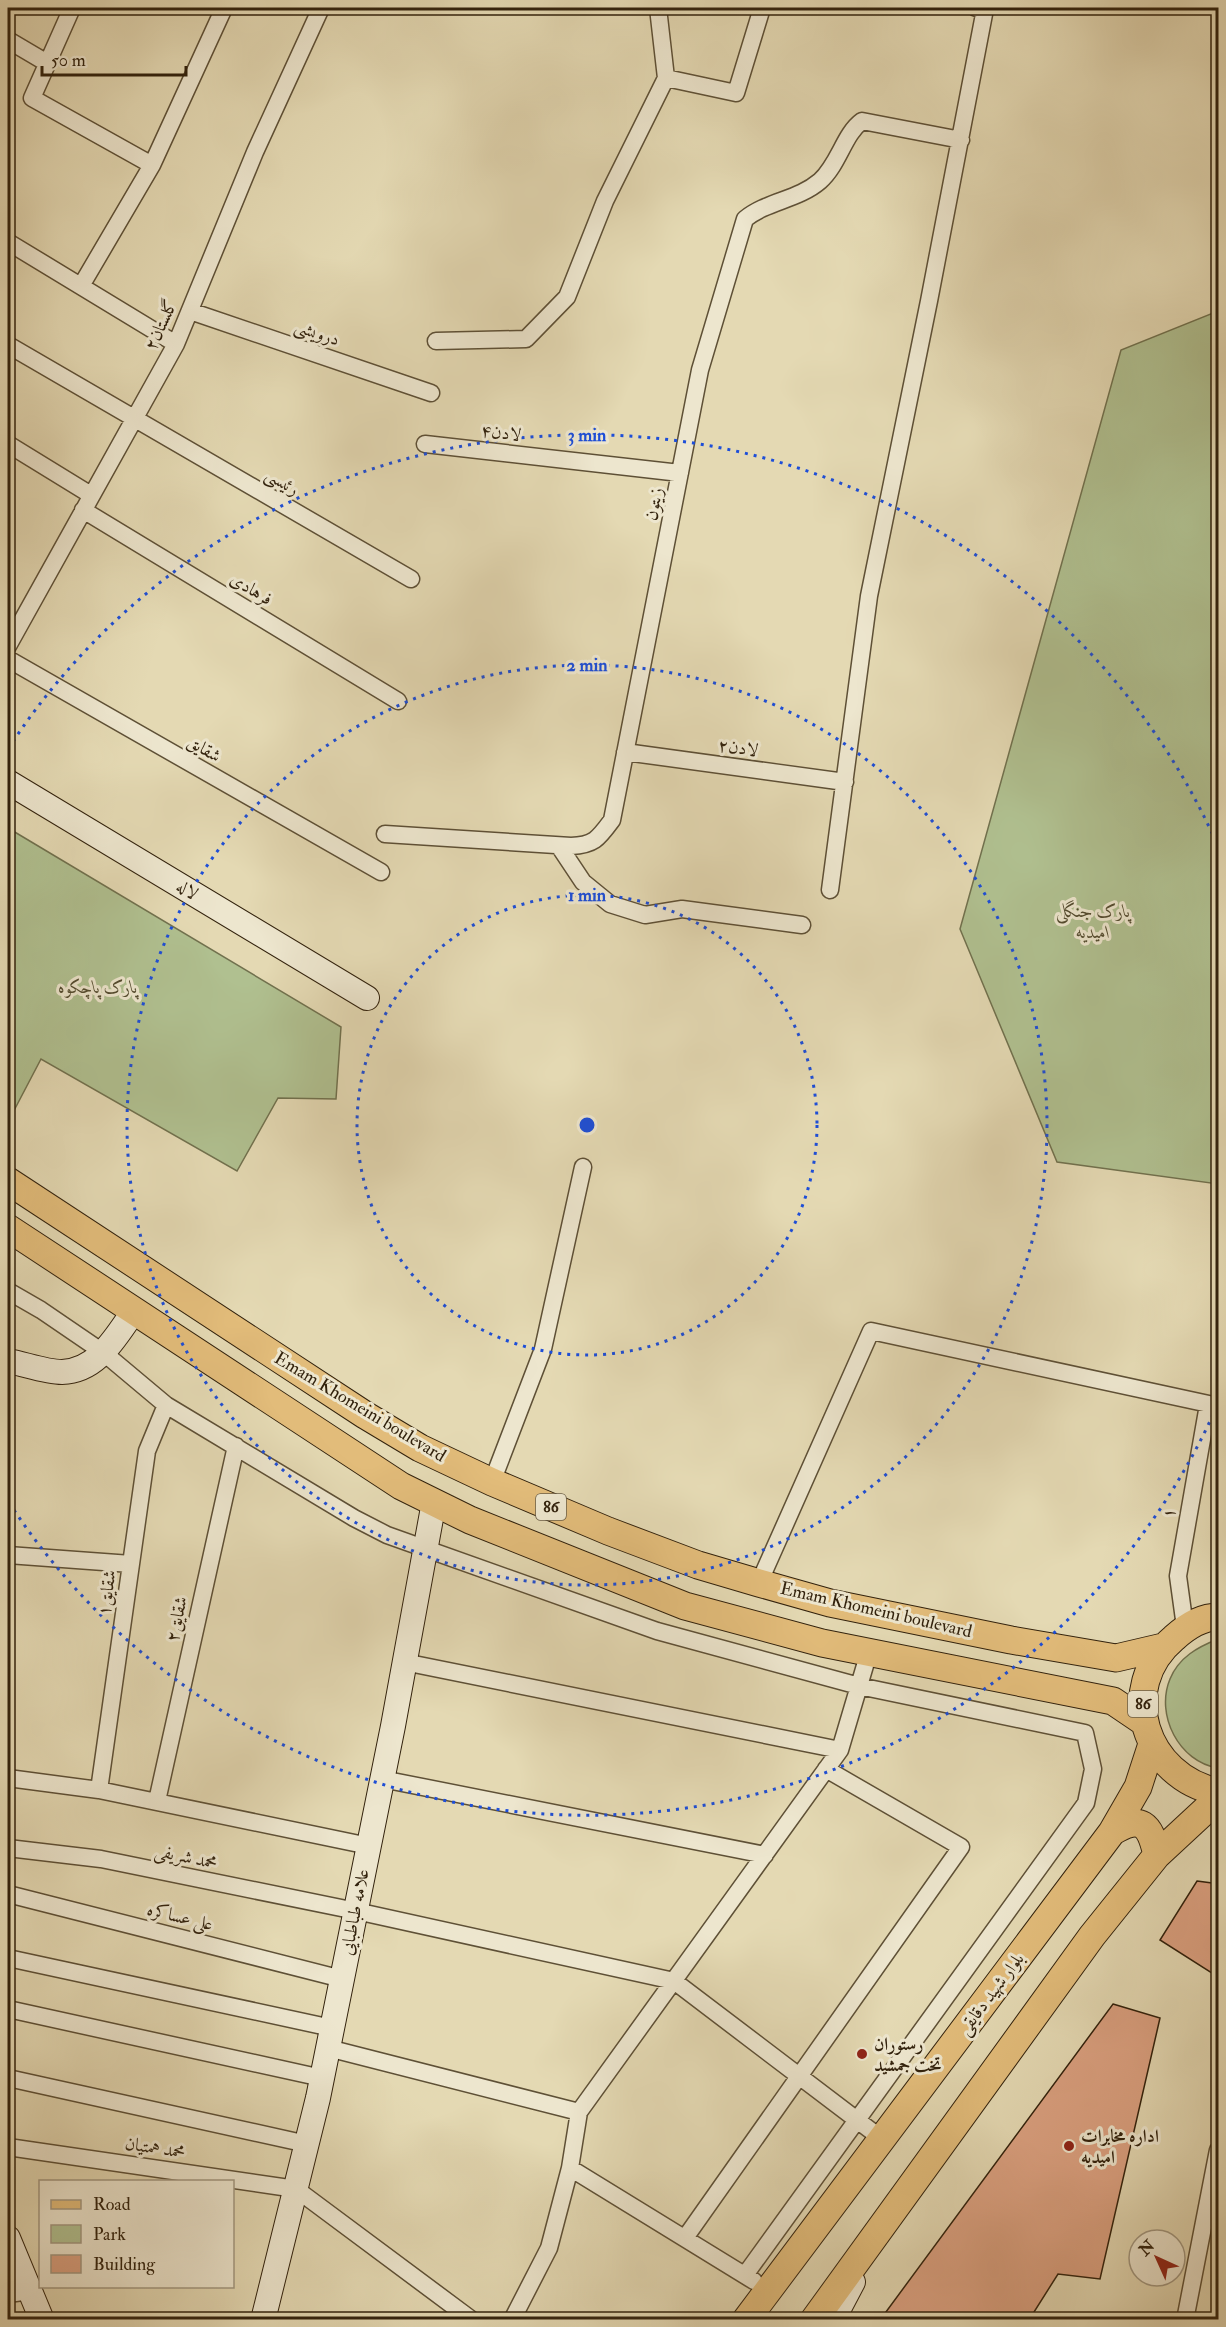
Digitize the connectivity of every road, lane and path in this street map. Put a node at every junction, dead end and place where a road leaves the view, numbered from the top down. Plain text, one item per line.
1 (72, 8) edge
2 (224, 8) edge
3 (321, 8) edge
4 (658, 8) edge
5 (762, 8) edge
6 (976, 8) edge
7 (8, 40) edge
8 (47, 63) junction
9 (666, 78) junction
10 (961, 140) junction
11 (152, 165) junction
12 (8, 242) edge
13 (81, 286) junction
14 (190, 311) junction
15 (436, 341) dead end
16 (176, 344) junction
17 (8, 345) edge
18 (431, 393) dead end
19 (134, 419) junction
20 (8, 444) edge
21 (425, 444) dead end
22 (680, 473) junction
23 (87, 502) junction
24 (411, 579) dead end
25 (15, 616) edge
26 (8, 646) edge
27 (8, 659) edge
28 (398, 701) dead end
29 (625, 752) junction
30 (8, 782) edge
31 (844, 782) junction
32 (384, 834) dead end
33 (559, 846) junction
34 (381, 872) dead end
35 (830, 890) dead end
36 (802, 925) dead end
37 (367, 998) dead end
38 (583, 1167) dead end
39 (8, 1181) edge
40 (8, 1228) edge
41 (156, 1278) junction
42 (8, 1291) edge
43 (134, 1311) junction
44 (104, 1353) junction
45 (8, 1361) edge
46 (166, 1405) junction
47 (1213, 1406) edge
48 (236, 1446) junction
49 (492, 1482) junction
50 (434, 1502) junction
51 (424, 1547) junction
52 (8, 1555) edge
53 (131, 1564) junction
54 (759, 1583) junction
55 (1218, 1617) edge
56 (1185, 1627) junction
57 (1163, 1647) junction
58 (1064, 1649) junction
59 (869, 1652) junction
60 (404, 1662) junction
61 (859, 1686) junction
62 (1056, 1689) junction
63 (1148, 1733) junction
64 (840, 1750) junction
65 (826, 1769) junction
66 (8, 1778) edge
67 (382, 1779) junction
68 (99, 1790) junction
69 (1218, 1792) edge
70 (157, 1801) junction
71 (1218, 1802) edge
72 (1112, 1832) junction
73 (369, 1846) junction
74 (8, 1848) edge
75 (765, 1855) junction
76 (1157, 1855) junction
77 (8, 1894) edge
78 (356, 1911) junction
79 (8, 1958) edge
80 (342, 1979) junction
81 (674, 1981) junction
82 (8, 2009) edge
83 (330, 2038) junction
84 (800, 2077) junction
85 (8, 2078) edge
86 (322, 2078) junction
87 (579, 2112) junction
88 (856, 2120) junction
89 (882, 2139) junction
90 (307, 2144) junction
91 (8, 2147) edge
92 (1218, 2150) edge
93 (570, 2168) junction
94 (296, 2189) junction
95 (883, 2222) junction
96 (8, 2238) edge
97 (685, 2238) junction
98 (745, 2275) junction
99 (768, 2289) junction
100 (19, 2292) edge
101 (42, 2319) edge
102 (263, 2319) edge
103 (472, 2319) edge
104 (512, 2319) edge
105 (746, 2319) edge
106 (814, 2319) edge
107 (833, 2319) edge
108 (1185, 2319) edge

1 - 8 street
2 - 11 street
3 - 14 street, گلستان۲
4 - 9 street
5 - 9 street
6 - 10 street
7 - 8 street
8 - 11 street
9 - 15 street
10 - 22 street, زیتون
10 - 31 street
11 - 13 street
12 - 13 street
13 - 16 street
14 - 16 street, گلستان۲
14 - 18 street, درویشی
16 - 19 street, گلستان۲
17 - 19 street, رئیسی
19 - 23 street, گلستان۲
19 - 24 street, رئیسی
20 - 23 street, فرهادی
21 - 22 street, لادن۴
22 - 29 street, زیتون
23 - 25 street, گلستان۲
23 - 28 street, فرهادی
25 - 26 street, گلستان۲
27 - 34 street, شقایق
29 - 31 street, لادن۲
29 - 33 street, زیتون
30 - 37 street, لاله
31 - 35 street
32 - 33 street, زیتون
33 - 36 street
38 - 49 street
39 - 41 main road, Emam Khomeini boulevard / 86
40 - 43 main road, 86
41 - 43 main road
41 - 49 main road, Emam Khomeini boulevard / 86
42 - 44 street
43 - 44 street
43 - 50 main road, 86
44 - 45 street
44 - 46 street
46 - 48 street
46 - 53 street, شقایق۱
47 - 54 street
47 - 56 street, ۱
48 - 51 street
48 - 70 street, شقایق۲
49 - 54 main road, Emam Khomeini boulevard / 86
50 - 51 street, علامه طباطبایی
50 - 59 main road, 86
51 - 60 street, علامه طباطبایی
51 - 61 street
52 - 53 street
53 - 68 street, شقایق۱
54 - 58 main road, Emam Khomeini boulevard / 86
55 - 56 main road, 86
56 - 57 main road, 86
57 - 58 main road, Emam Khomeini boulevard / 86
57 - 63 main road, 86
58 - 62 main road
59 - 61 street
59 - 62 main road, 86
60 - 64 street
60 - 67 street, علامه طباطبایی
61 - 64 street
61 - 88 street
62 - 63 main road, 86
63 - 69 main road, 86
63 - 72 main road, بلوار شهید دقایقی
64 - 65 street
65 - 75 street
65 - 84 street
66 - 68 street
67 - 73 street, علامه طباطبایی
67 - 75 street
68 - 70 street
70 - 73 street
71 - 76 main road
72 - 76 main road
72 - 89 main road, بلوار شهید دقایقی
73 - 78 street, علامه طباطبایی
74 - 78 street, محمد شریفی
75 - 81 street
76 - 95 main road
77 - 80 street, علی عساکره
78 - 80 street, علامه طباطبایی
78 - 81 street, محمد شریفی
79 - 83 street
80 - 83 street, علامه طباطبایی
81 - 84 street
81 - 87 street
82 - 86 street
83 - 86 street, علامه طباطبایی
83 - 87 street
84 - 88 street
84 - 97 street
85 - 90 street
86 - 90 street, علامه طباطبایی
87 - 93 street
88 - 89 street
88 - 98 street
89 - 99 main road, بلوار شهید دقایقی
90 - 94 street, علامه طباطبایی
91 - 94 street, محمد همتیان
92 - 108 street
93 - 97 street
93 - 104 street
94 - 102 street, علامه طباطبایی
94 - 103 street
95 - 106 main road
95 - 107 street
96 - 100 street
97 - 98 street
98 - 99 street
99 - 105 main road, بلوار شهید دقایقی
100 - 101 street

